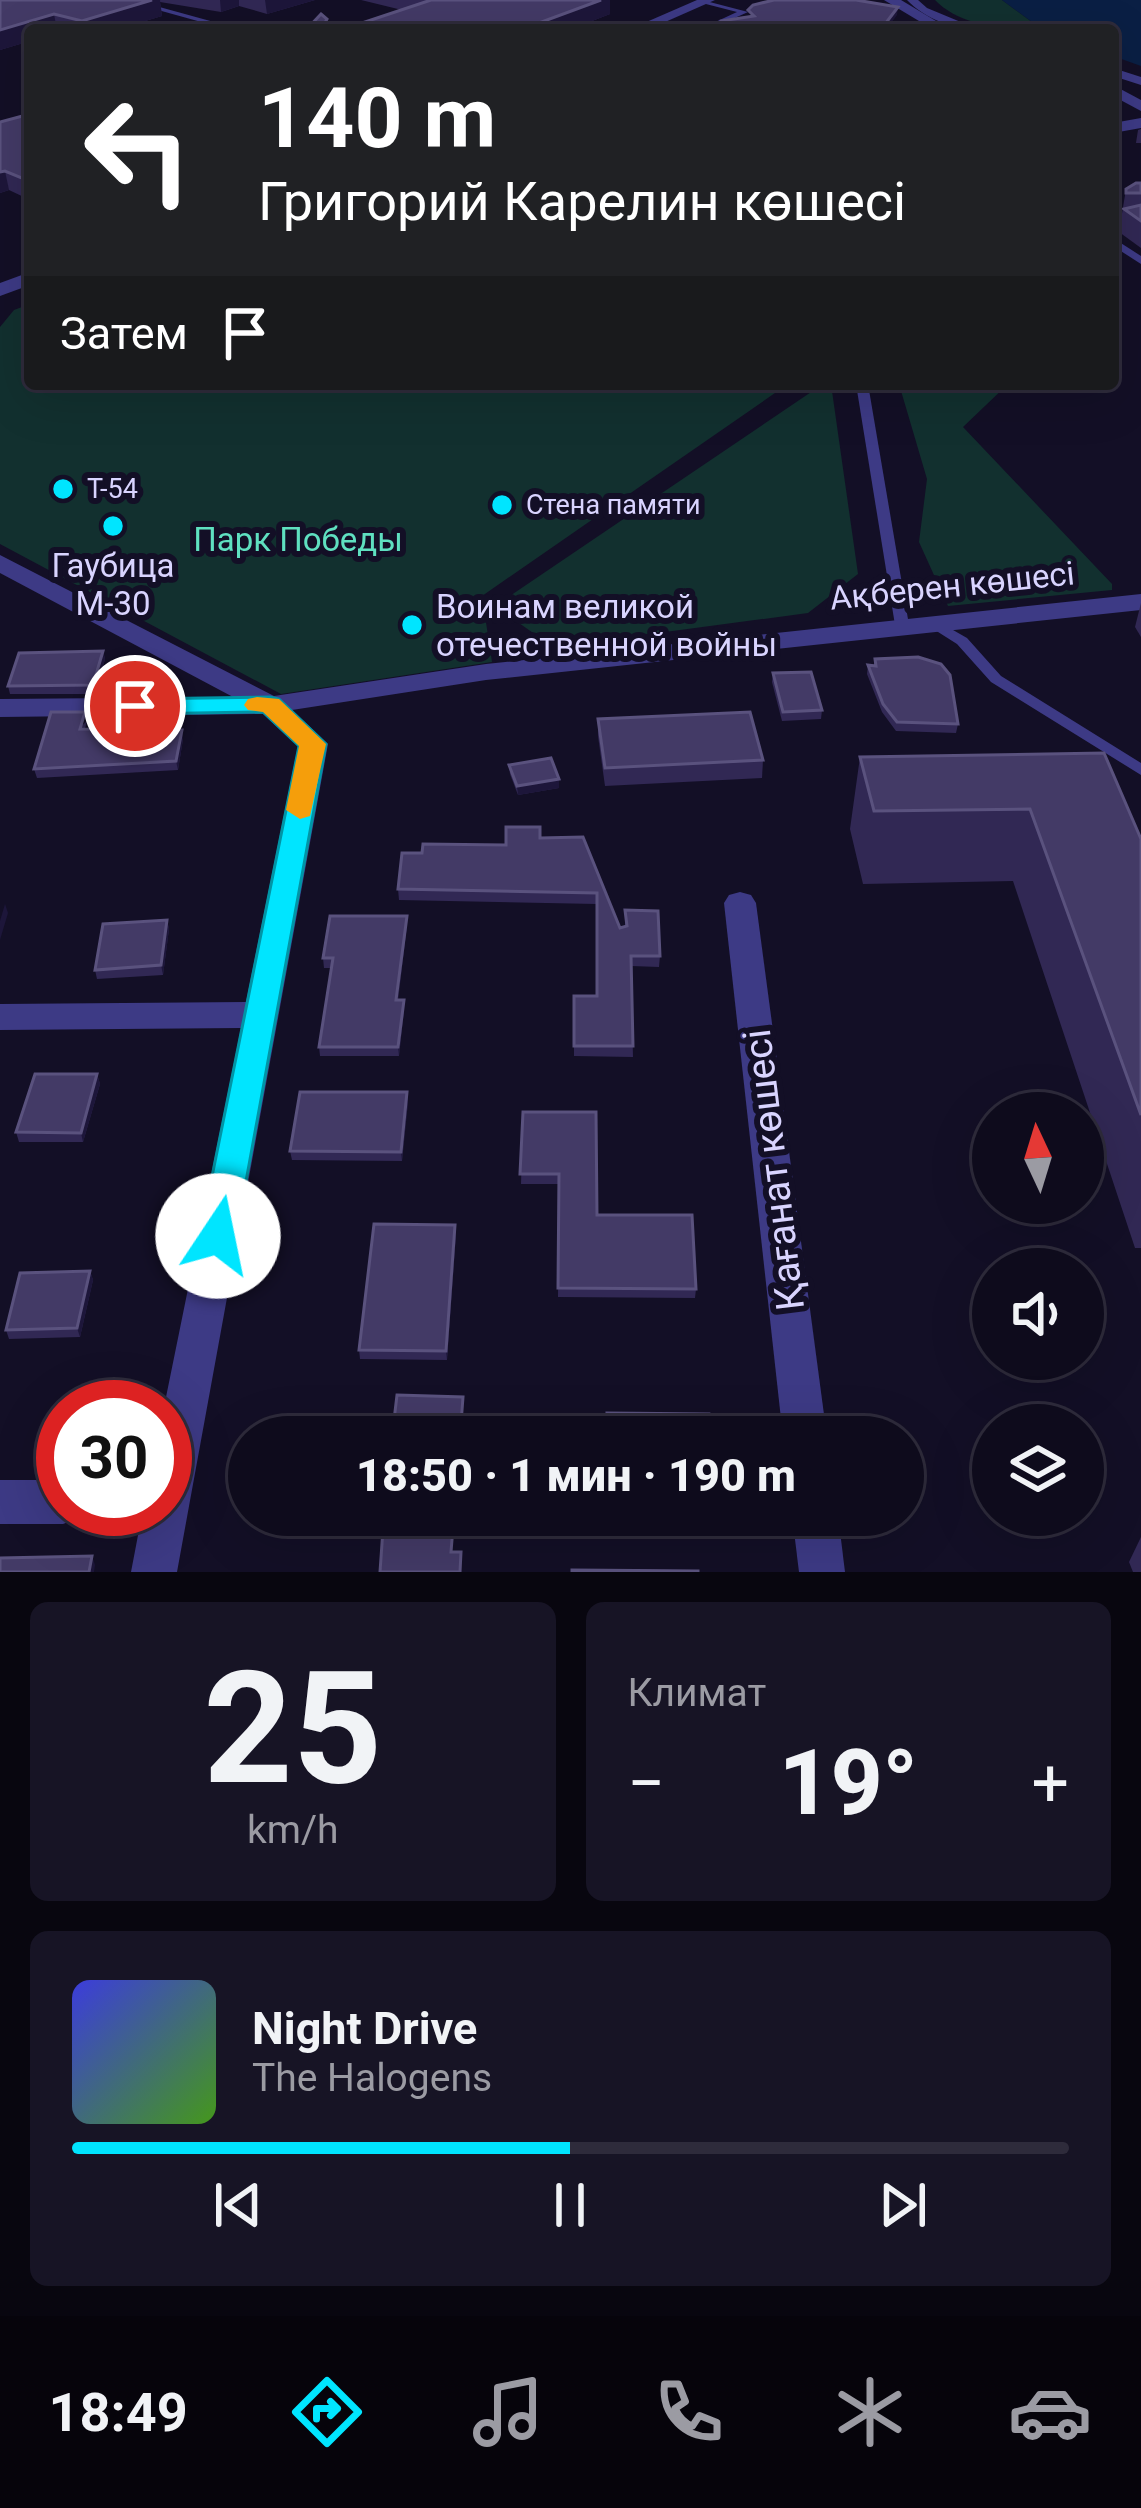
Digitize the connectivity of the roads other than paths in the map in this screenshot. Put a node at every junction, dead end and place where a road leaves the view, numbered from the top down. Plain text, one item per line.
1 (125, 0) edge
2 (703, 0) edge
3 (891, 0) edge
4 (912, 0) edge
5 (216, 24) edge
6 (649, 24) edge
7 (716, 24) edge
8 (928, 24) edge
9 (958, 24) edge
10 (863, 390) edge
11 (0, 563) edge
12 (1141, 602) edge
13 (932, 622) junction
14 (902, 626) junction
15 (270, 704) junction
16 (0, 709) edge
17 (1141, 770) edge
18 (740, 903) dead end
19 (261, 1016) junction
20 (0, 1017) edge
21 (190, 1380) edge
22 (803, 1416) edge
23 (0, 1502) edge
24 (36, 1502) edge
25 (160, 1536) edge
26 (818, 1536) edge
27 (154, 1572) edge
28 (822, 1572) edge

1 - 5 lane
2 - 6 street
2 - 7 lane
3 - 8 street
4 - 9 street
10 - 14 lane
11 - 15 street
12 - 13 street, Ақберен көшесі
13 - 14 street, Ақберен көшесі
13 - 17 lane
14 - 15 street, Ақберен көшесі
15 - 16 street, Ақберен көшесі
15 - 19 street
18 - 22 street, Қағанат көшесі
19 - 20 street
19 - 21 street
23 - 24 street
25 - 27 street
26 - 28 street

